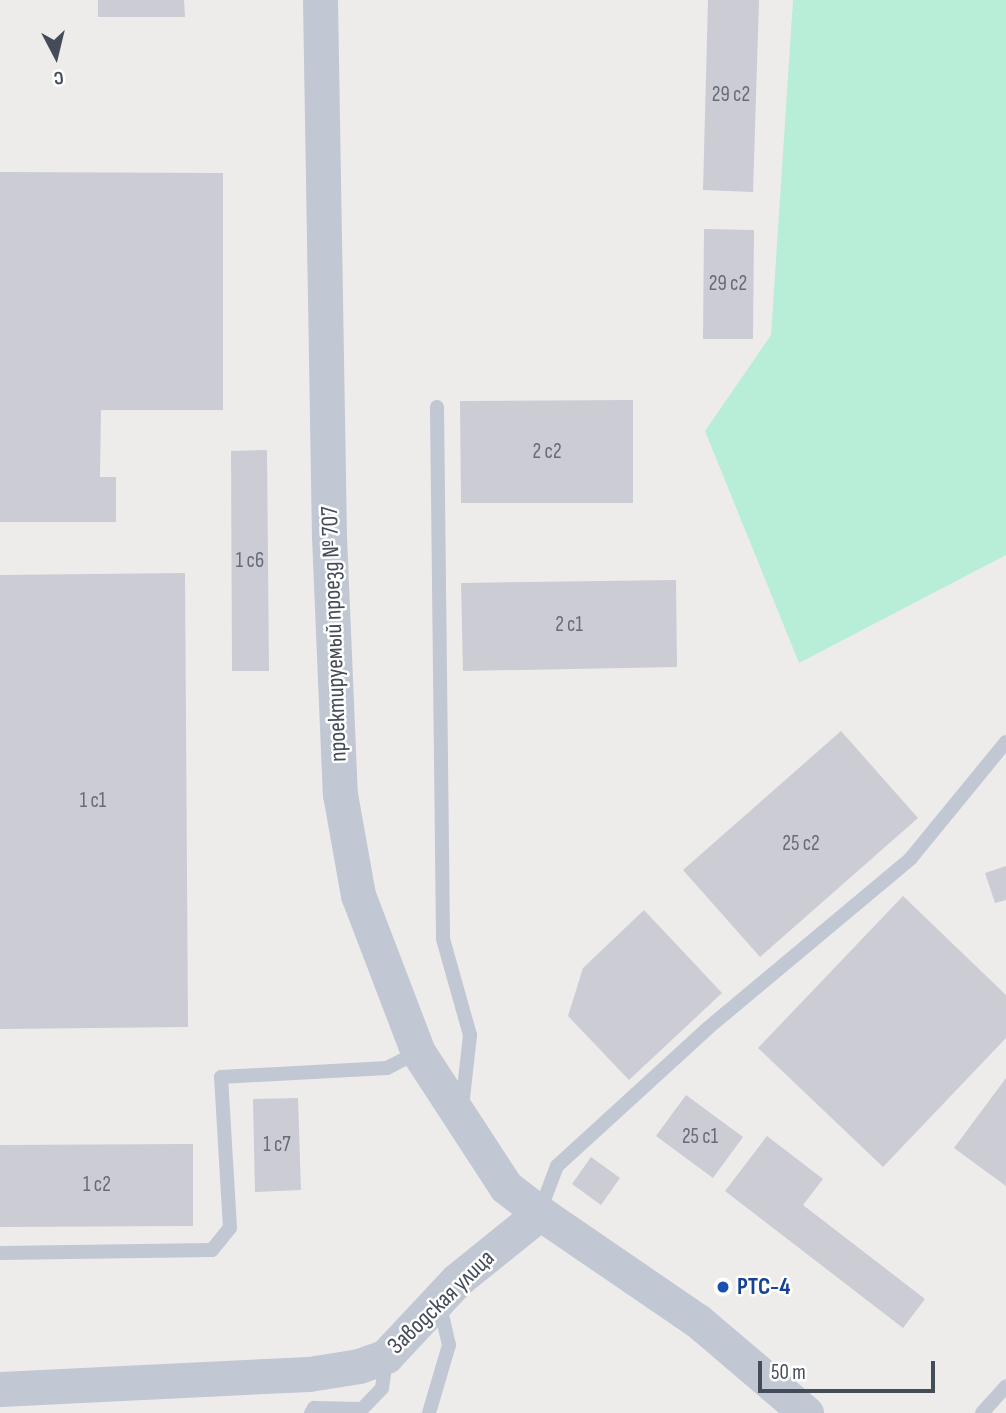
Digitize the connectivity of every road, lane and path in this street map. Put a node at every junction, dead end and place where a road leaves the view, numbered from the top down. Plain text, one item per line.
1 (320, 0) edge
2 (437, 407) dead end
3 (1006, 742) edge
4 (418, 1052) junction
5 (461, 1123) junction
6 (540, 1213) junction
7 (0, 1253) edge
8 (438, 1301) junction
9 (386, 1356) junction
10 (1006, 1386) edge
11 (0, 1389) edge
12 (311, 1413) edge
13 (429, 1413) edge
14 (806, 1413) edge
15 (982, 1413) edge

1 - 4 street, проектируемый проезд № 707
2 - 5 lane
3 - 6 lane
4 - 5 street, проектируемый проезд № 707
4 - 7 lane
5 - 6 street, проектируемый проезд № 707
6 - 8 street, Заводская улица
6 - 14 street
8 - 9 street, Заводская улица
8 - 13 lane
9 - 11 street, Заводская улица
9 - 12 lane
10 - 15 lane

